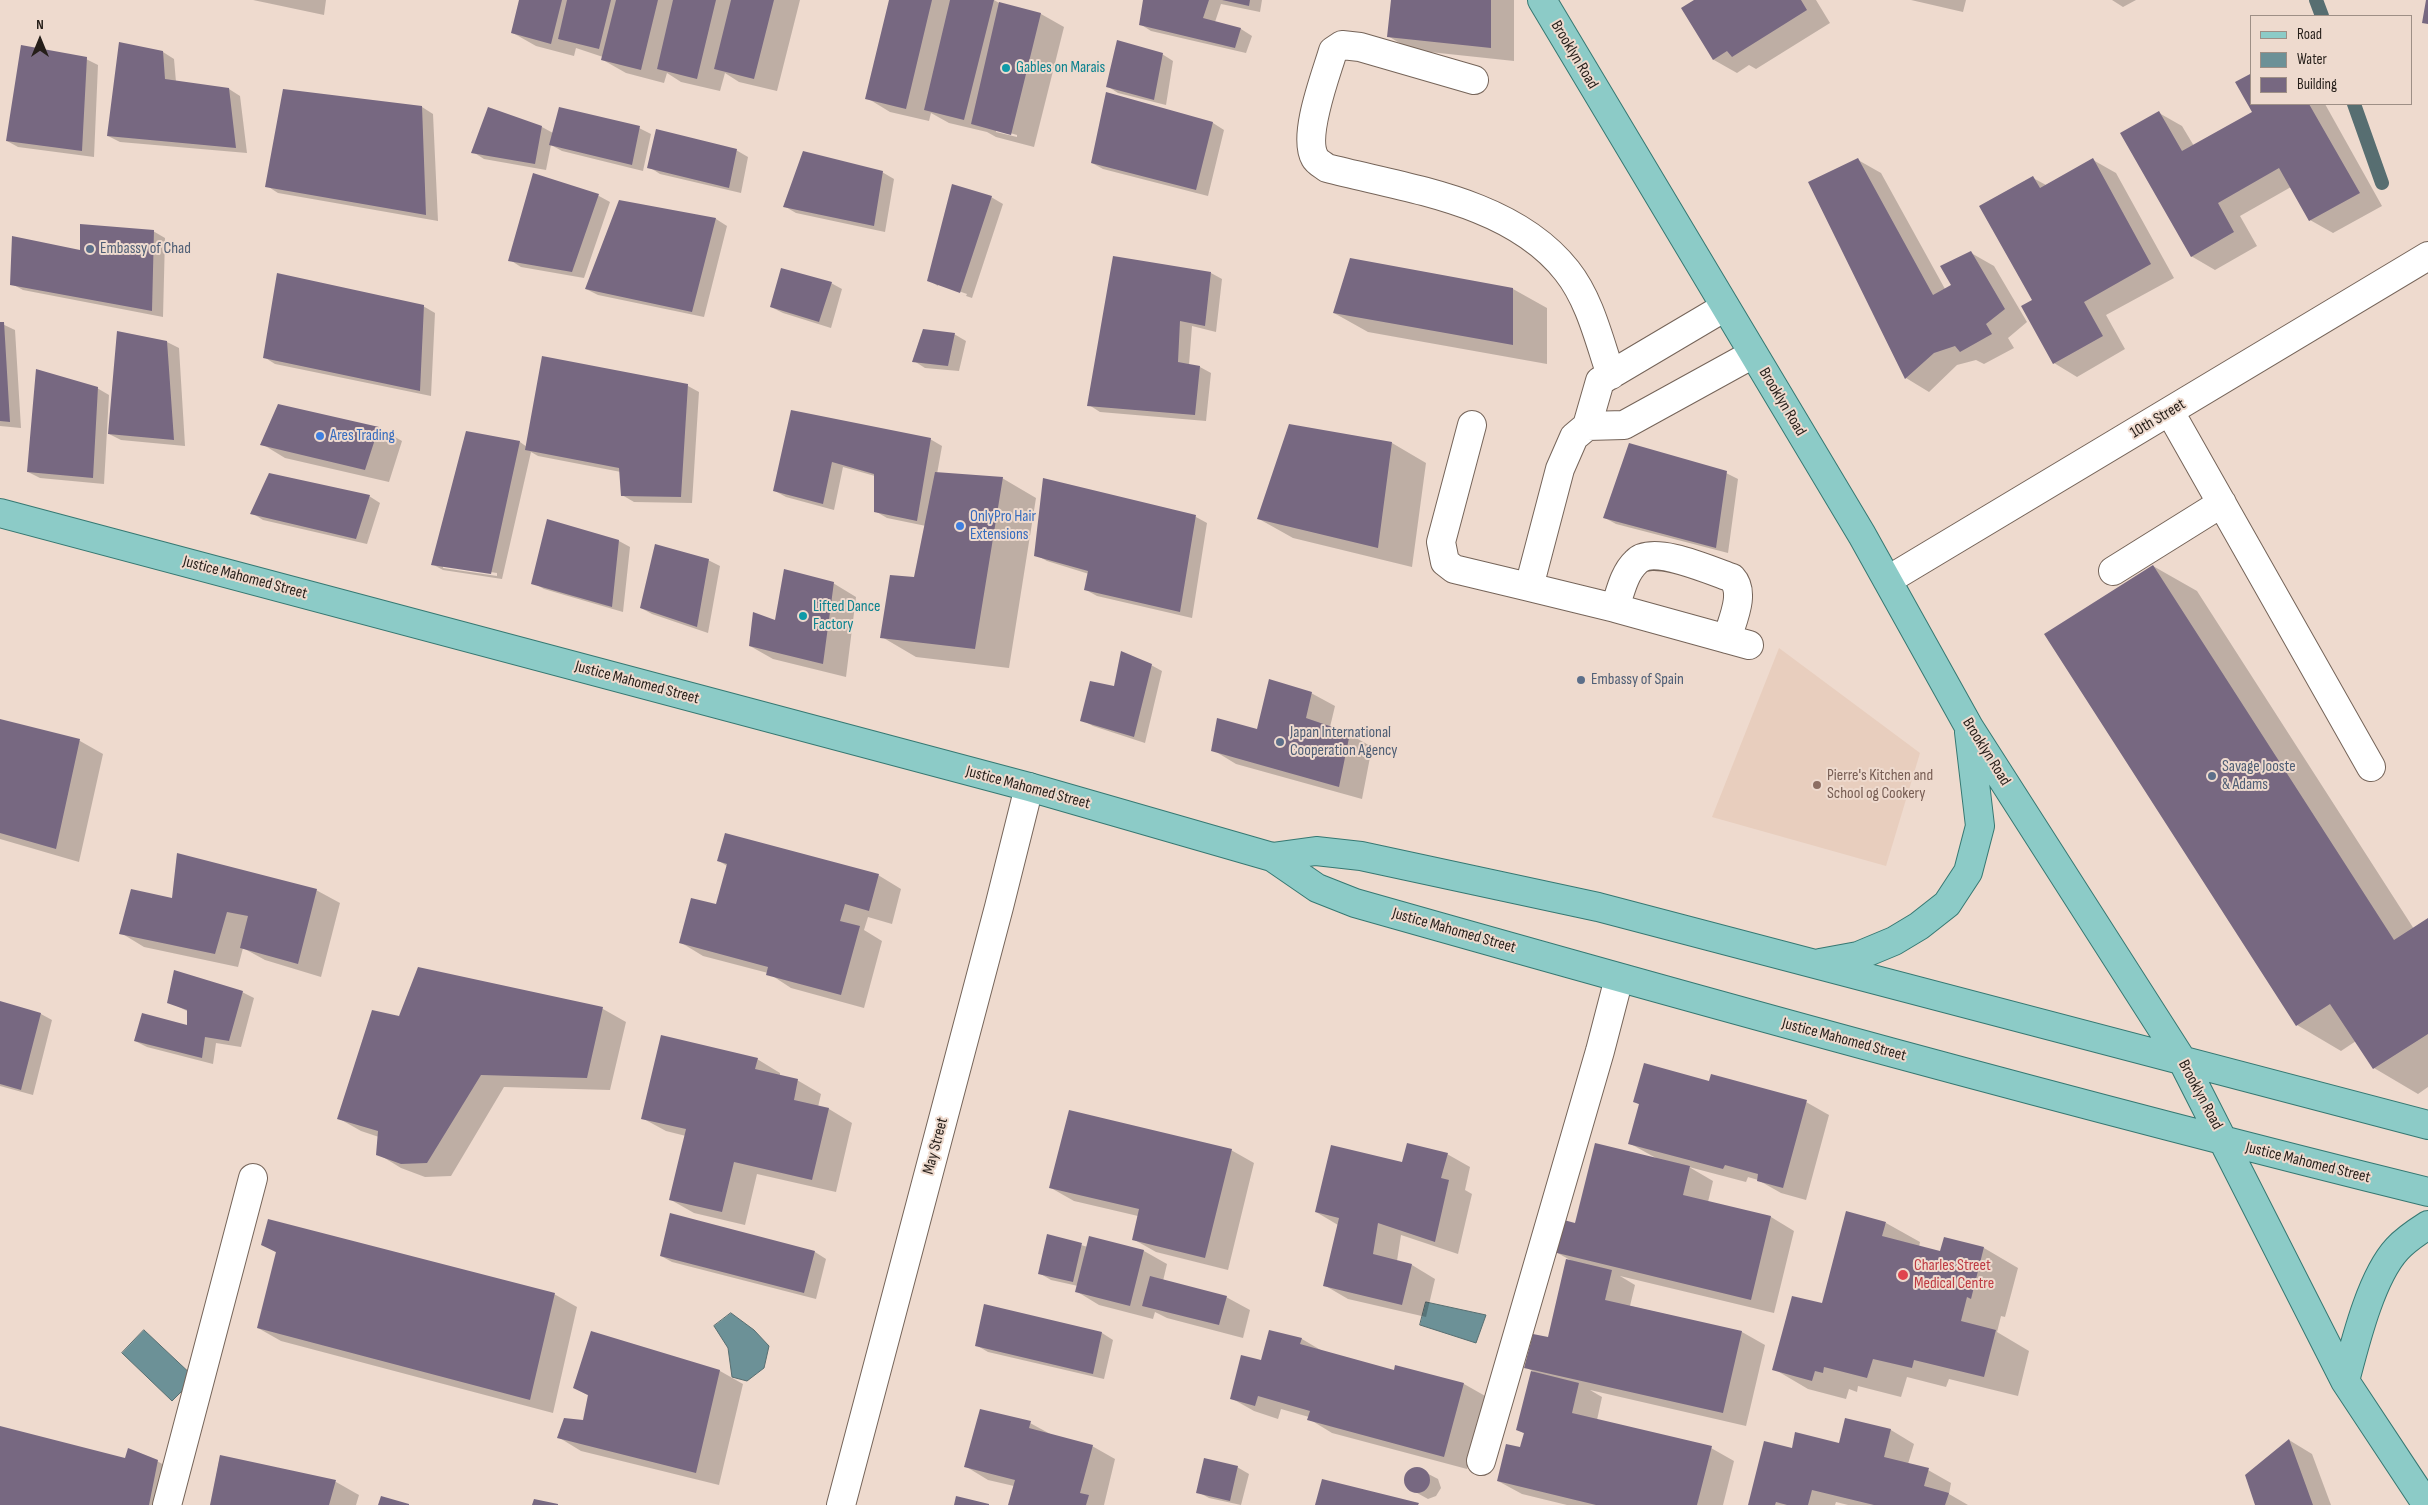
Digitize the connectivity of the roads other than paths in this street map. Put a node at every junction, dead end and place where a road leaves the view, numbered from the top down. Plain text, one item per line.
1 (1542, 0) edge
2 (1474, 80) dead end
3 (2428, 256) edge
4 (1725, 307) junction
5 (1753, 354) junction
6 (1611, 375) junction
7 (2170, 412) junction
8 (1472, 425) dead end
9 (1587, 426) junction
10 (2222, 503) junction
11 (0, 513) edge
12 (2113, 571) dead end
13 (1888, 580) junction
14 (1529, 587) junction
15 (1615, 608) junction
16 (1968, 727) junction
17 (2372, 767) dead end
18 (1029, 787) junction
19 (1272, 857) junction
20 (1812, 964) junction
21 (1619, 978) junction
22 (2182, 1060) junction
23 (2428, 1124) edge
24 (2225, 1142) junction
25 (253, 1178) dead end
26 (2428, 1192) edge
27 (2428, 1225) edge
28 (2345, 1380) junction
29 (1480, 1461) dead end
30 (167, 1505) edge
31 (841, 1505) edge
32 (2427, 1505) edge

1 - 4 main road, Brooklyn Road
2 - 6 street
3 - 7 street, 10th Street
4 - 5 main road, Brooklyn Road
4 - 6 street
5 - 9 street
5 - 13 main road, Brooklyn Road
6 - 9 street
7 - 10 street
7 - 13 street, 10th Street
8 - 14 street
9 - 14 street
10 - 12 street
10 - 17 street
11 - 18 main road, Justice Mahomed Street
13 - 16 main road, Brooklyn Road
14 - 15 street
15 - 15 street
16 - 20 main road
16 - 22 main road, Brooklyn Road
18 - 19 main road, Justice Mahomed Street
18 - 31 street, May Street
19 - 20 main road, Justice Mahomed Street
19 - 21 main road, Justice Mahomed Street
20 - 22 main road, Justice Mahomed Street
21 - 24 main road, Justice Mahomed Street
21 - 29 street
22 - 23 main road, Justice Mahomed Street
22 - 24 main road, Brooklyn Road
24 - 26 main road, Justice Mahomed Street
24 - 28 main road, Brooklyn Road
25 - 30 street
27 - 28 main road
28 - 32 main road, Brooklyn Road

